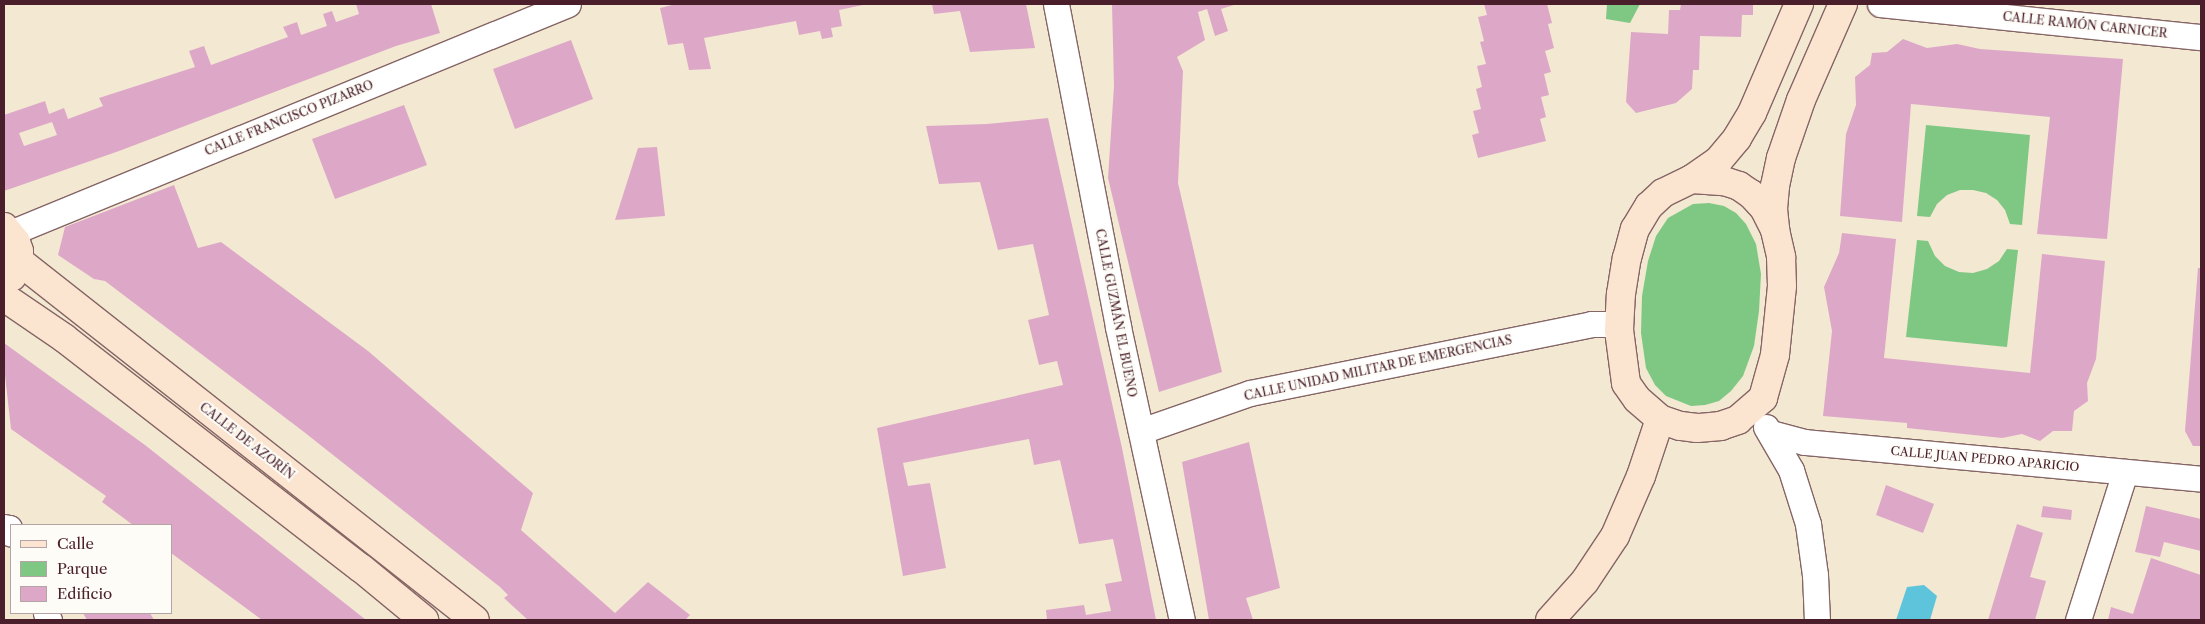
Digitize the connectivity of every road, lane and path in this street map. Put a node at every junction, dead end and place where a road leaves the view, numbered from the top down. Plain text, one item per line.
1 (568, 4) edge
2 (1056, 4) edge
3 (1799, 4) edge
4 (1843, 4) edge
5 (1880, 4) edge
6 (2201, 37) edge
7 (1692, 180) junction
8 (7, 230) edge
9 (1775, 230) junction
10 (19, 261) junction
11 (4, 285) edge
12 (4, 297) edge
13 (1620, 324) junction
14 (1753, 408) junction
15 (1660, 419) junction
16 (1141, 431) junction
17 (1770, 433) junction
18 (2125, 472) junction
19 (2201, 479) edge
20 (424, 620) edge
21 (475, 620) edge
22 (1182, 620) edge
23 (1550, 620) edge
24 (1817, 620) edge
25 (2078, 620) edge

1 - 8 street, CALLE FRANCISCO PIZARRO
2 - 16 street, CALLE GUZMÁN EL BUENO
3 - 7 main road
4 - 9 main road
5 - 6 street, CALLE RAMÓN CARNICER
7 - 9 main road
7 - 13 main road
8 - 10 main road
9 - 14 main road
10 - 11 main road
10 - 21 main road, CALLE DE AZORÍN
12 - 20 main road
13 - 15 main road
13 - 16 street, CALLE UNIDAD MILITAR DE EMERGENCIAS
14 - 15 main road
14 - 17 street
15 - 23 main road
16 - 22 street, CALLE GUZMÁN EL BUENO
17 - 18 street, CALLE JUAN PEDRO APARICIO
17 - 24 street
18 - 19 street, CALLE JUAN PEDRO APARICIO
18 - 25 street

